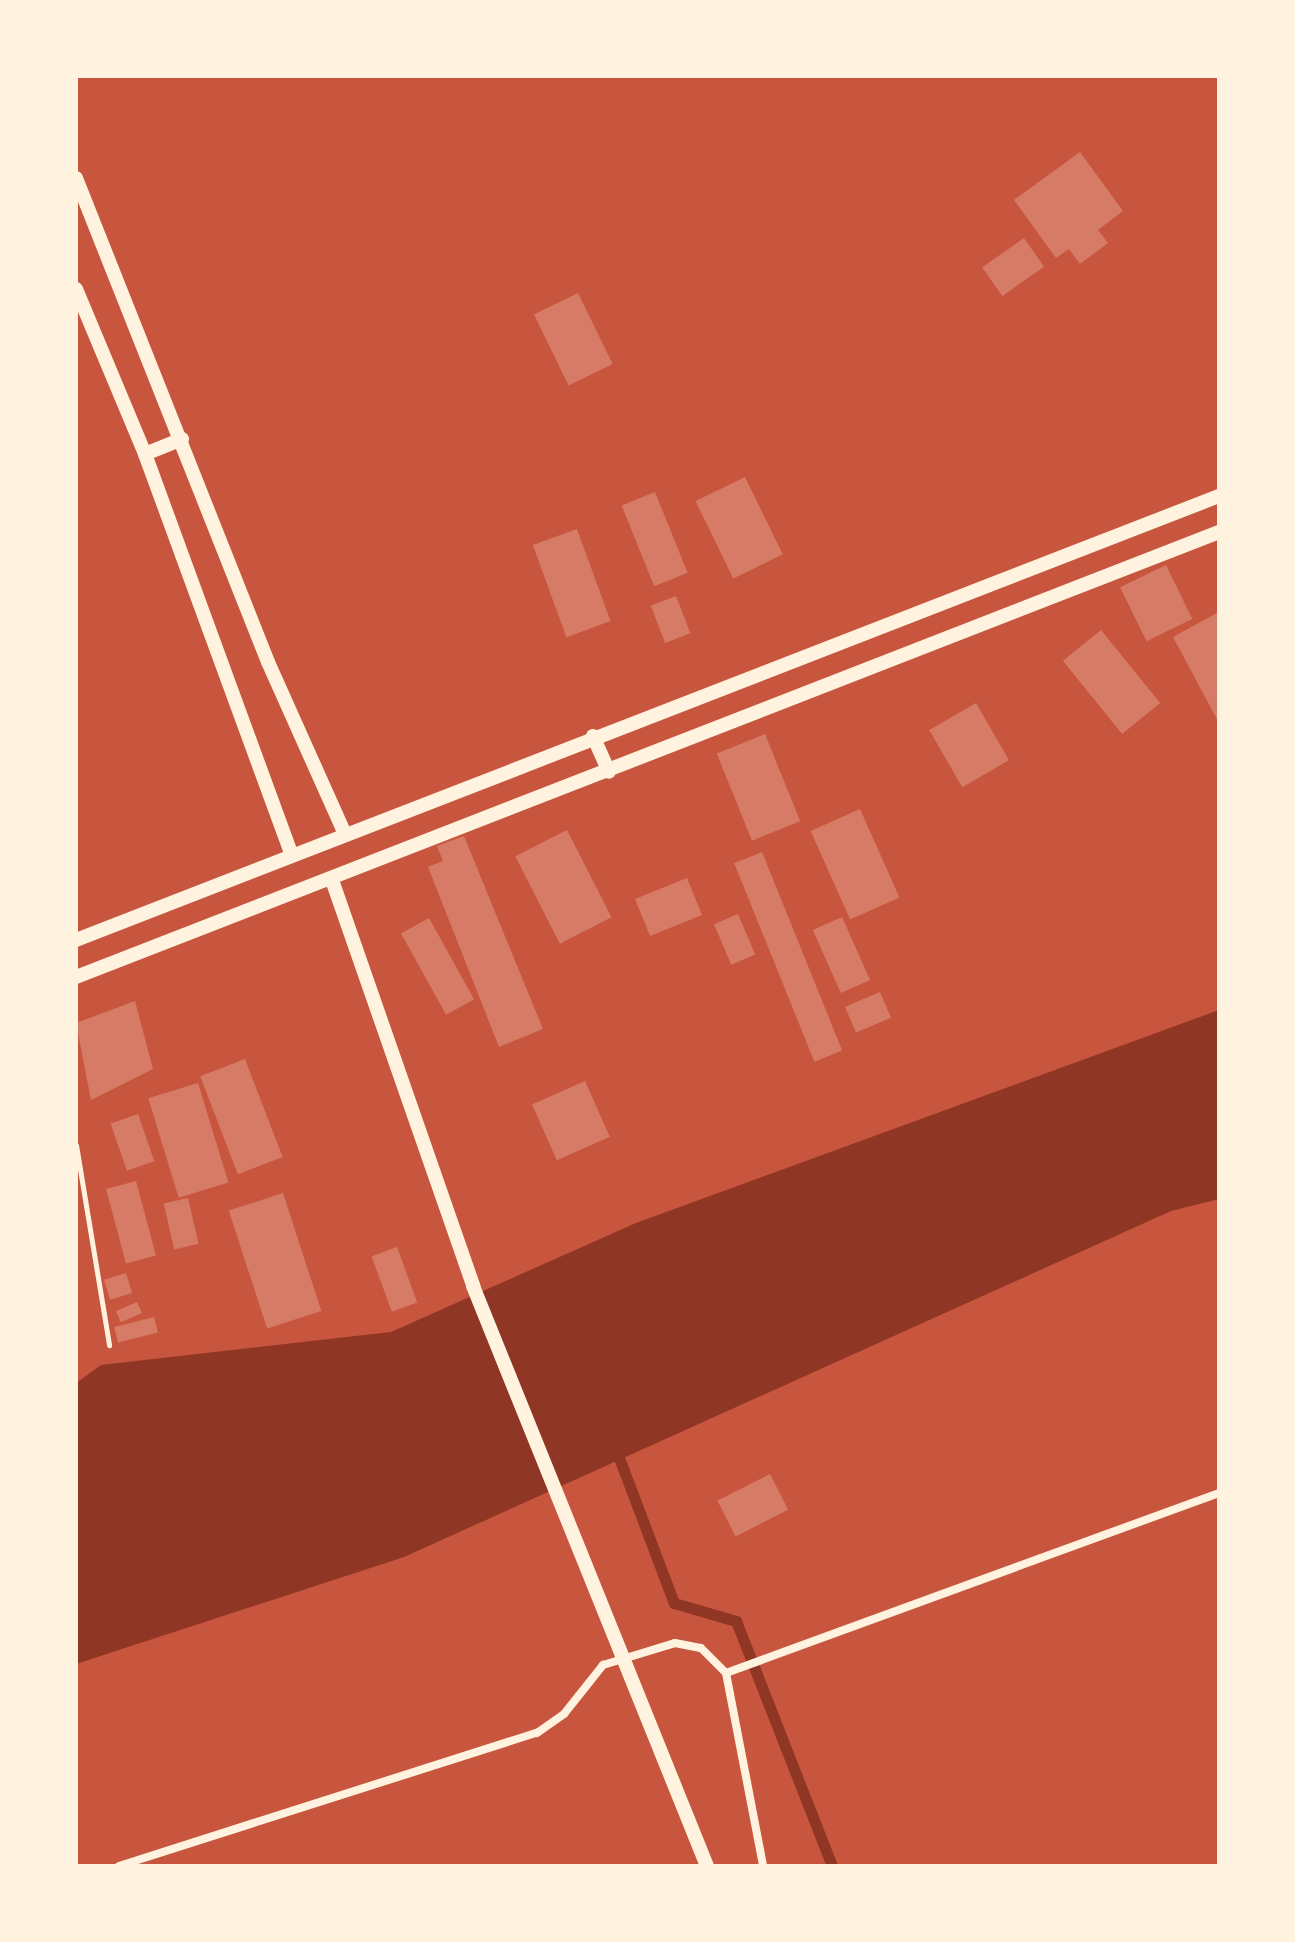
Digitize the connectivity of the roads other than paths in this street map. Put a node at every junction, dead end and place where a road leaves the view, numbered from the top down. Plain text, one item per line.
1 (76, 178) edge
2 (76, 289) edge
3 (182, 439) junction
4 (145, 454) junction
5 (1219, 496) edge
6 (1219, 532) edge
7 (593, 736) junction
8 (609, 772) junction
9 (345, 834) junction
10 (291, 852) junction
11 (332, 880) junction
12 (76, 940) edge
13 (76, 977) edge
14 (1219, 1493) edge
15 (726, 1673) junction
16 (119, 1866) edge
17 (707, 1866) edge
18 (763, 1866) edge

1 - 3 street
2 - 4 street
3 - 4 street
3 - 9 street
4 - 10 street
5 - 7 street
6 - 8 street
7 - 8 street
7 - 9 street
8 - 11 street
9 - 10 street
10 - 12 street
11 - 13 street
11 - 17 street
14 - 15 street
15 - 16 street
15 - 18 street

